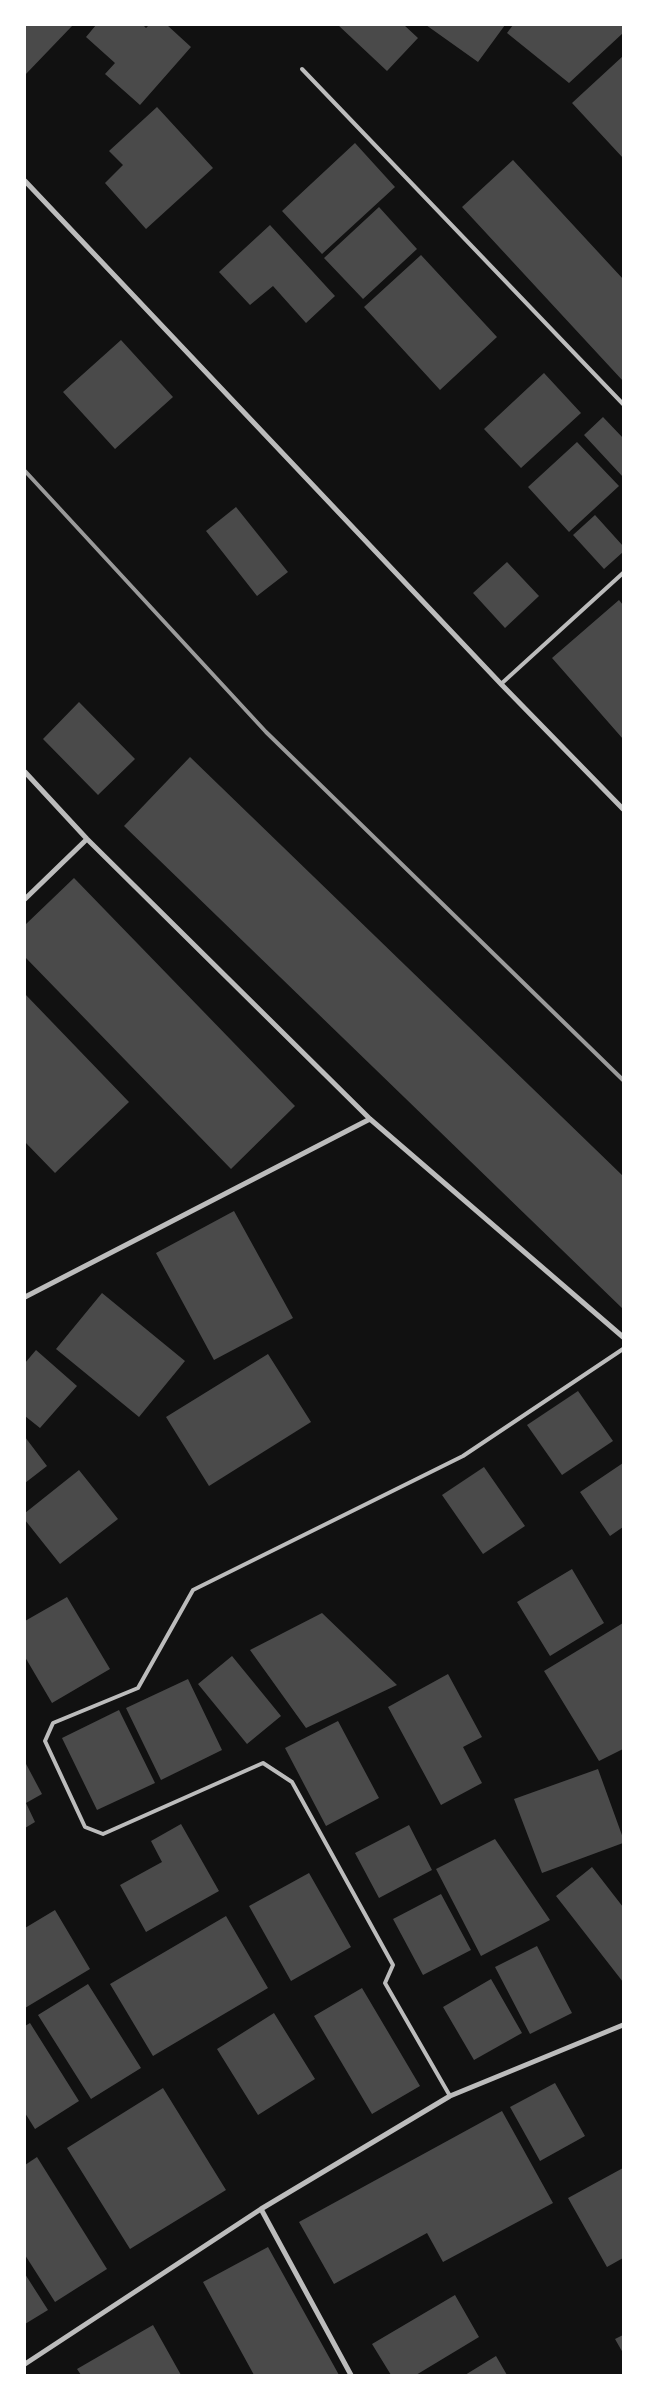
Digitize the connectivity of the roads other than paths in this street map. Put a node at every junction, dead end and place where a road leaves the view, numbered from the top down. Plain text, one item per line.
1 (302, 69) dead end
2 (25, 181) edge
3 (623, 404) edge
4 (623, 573) edge
5 (501, 684) junction
6 (25, 772) edge
7 (623, 809) edge
8 (87, 839) junction
9 (25, 899) edge
10 (370, 1119) junction
11 (25, 1297) edge
12 (623, 1337) edge
13 (623, 1349) edge
14 (623, 2025) edge
15 (450, 2096) junction
16 (261, 2209) junction
17 (25, 2364) edge
18 (351, 2375) edge

1 - 3 lane
2 - 5 street
4 - 5 lane
5 - 7 street
6 - 8 street
8 - 9 street
8 - 10 street
10 - 11 street
10 - 12 street
13 - 15 lane
14 - 15 street
15 - 16 street
16 - 17 street
16 - 18 street

